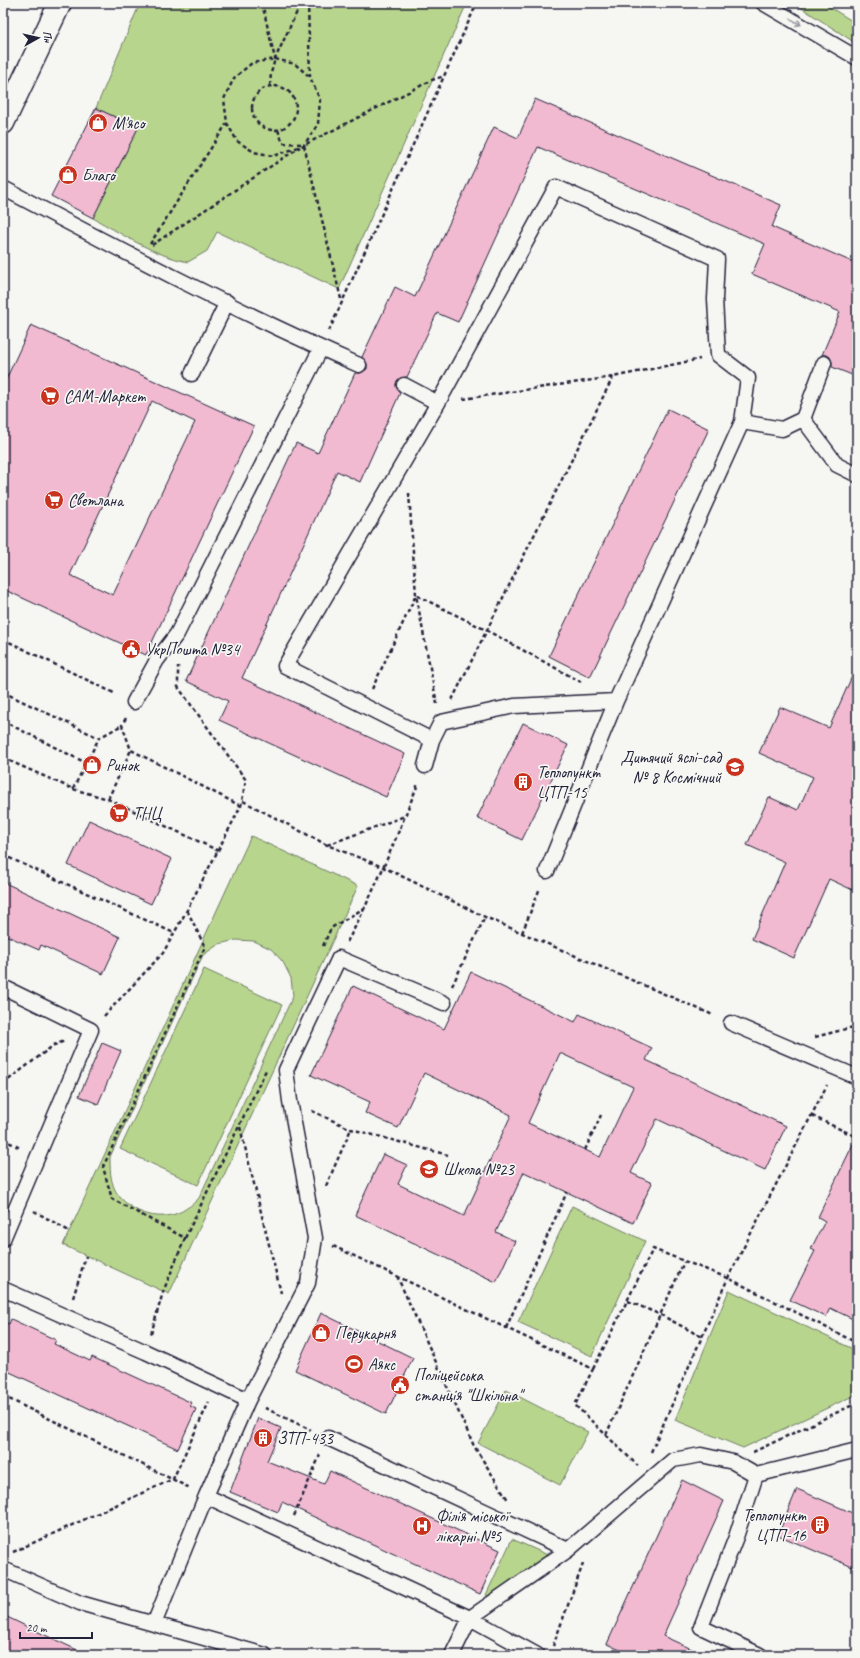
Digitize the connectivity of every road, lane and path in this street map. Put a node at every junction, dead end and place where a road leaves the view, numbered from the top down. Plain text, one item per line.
1 (60, 3) edge
2 (262, 3) edge
3 (301, 3) edge
4 (308, 3) edge
5 (477, 3) edge
6 (763, 3) edge
7 (857, 58) edge
8 (275, 59) junction
9 (444, 76) junction
10 (310, 77) junction
11 (270, 86) junction
12 (3, 123) edge
13 (226, 123) junction
14 (278, 130) junction
15 (304, 145) junction
16 (3, 188) edge
17 (342, 300) junction
18 (227, 302) junction
19 (321, 348) junction
20 (718, 355) junction
21 (824, 363) dead end
22 (359, 365) dead end
23 (192, 374) dead end
24 (613, 377) junction
25 (404, 385) dead end
26 (438, 403) junction
27 (803, 419) junction
28 (742, 422) junction
29 (407, 456) junction
30 (857, 475) edge
31 (416, 595) junction
32 (486, 630) junction
33 (177, 634) junction
34 (4, 641) edge
35 (582, 682) dead end
36 (3, 692) edge
37 (616, 701) junction
38 (134, 702) junction
39 (364, 706) junction
40 (3, 721) edge
41 (441, 722) junction
42 (122, 725) junction
43 (99, 738) junction
44 (432, 740) junction
45 (131, 750) junction
46 (3, 758) edge
47 (86, 763) junction
48 (425, 766) joint
49 (73, 789) junction
50 (108, 799) junction
51 (243, 801) junction
52 (241, 806) junction
53 (405, 815) junction
54 (327, 845) junction
55 (219, 850) junction
56 (3, 855) edge
57 (383, 867) junction
58 (547, 871) joint
59 (188, 910) junction
60 (485, 917) junction
61 (174, 933) junction
62 (522, 933) junction
63 (339, 958) junction
64 (3, 987) edge
65 (444, 1003) joint
66 (731, 1023) joint
67 (857, 1026) edge
68 (91, 1030) junction
69 (782, 1044) junction
70 (836, 1068) junction
71 (857, 1077) edge
72 (3, 1084) edge
73 (290, 1101) junction
74 (601, 1116) dead end
75 (812, 1116) junction
76 (240, 1126) dead end
77 (350, 1129) junction
78 (857, 1138) edge
79 (585, 1150) dead end
80 (448, 1155) dead end
81 (567, 1192) dead end
82 (18, 1202) junction
83 (312, 1219) junction
84 (69, 1231) dead end
85 (315, 1238) junction
86 (3, 1239) edge
87 (86, 1256) dead end
88 (684, 1262) junction
89 (397, 1275) junction
90 (728, 1278) junction
91 (3, 1289) edge
92 (628, 1301) junction
93 (661, 1315) junction
94 (66, 1318) junction
95 (288, 1323) junction
96 (506, 1328) junction
97 (702, 1337) junction
98 (857, 1343) edge
99 (146, 1352) junction
100 (593, 1369) junction
101 (217, 1386) junction
102 (3, 1396) edge
103 (248, 1400) junction
104 (857, 1402) edge
105 (606, 1435) junction
106 (328, 1438) junction
107 (857, 1450) edge
108 (733, 1462) junction
109 (646, 1474) junction
110 (756, 1475) junction
111 (173, 1479) junction
112 (206, 1496) junction
113 (528, 1532) junction
114 (286, 1533) junction
115 (568, 1550) junction
116 (10, 1553) dead end
117 (585, 1560) dead end
118 (3, 1569) edge
119 (470, 1618) junction
120 (154, 1624) junction
121 (553, 1648) dead end
122 (265, 1655) edge
123 (452, 1655) edge
124 (537, 1655) edge
125 (760, 1655) edge

1 - 12 street
2 - 8 path
3 - 8 path
4 - 10 path
5 - 9 path
6 -> 7 lane
8 - 10 path
8 - 11 path
8 - 13 path
9 - 15 path
9 - 17 path
10 - 15 path
11 - 14 path
11 - 14 path
13 - 15 path
13 - 15 path
14 - 15 path
15 - 17 path
16 - 18 lane
17 - 19 path
18 - 19 lane
18 - 23 lane
19 - 22 lane
19 - 33 lane
20 - 24 path
20 - 26 lane
20 - 28 lane
21 - 27 lane
24 - 26 path
24 - 32 path
25 - 26 lane
26 - 29 lane
27 - 28 lane
27 - 30 lane
28 - 37 lane
29 - 31 path
29 - 39 lane
31 - 32 path
31 - 39 path
31 - 41 path
32 - 35 path
32 - 41 path
33 - 38 lane
33 - 51 path
34 - 38 path
36 - 43 path
37 - 41 lane
37 - 58 lane
38 - 42 path
39 - 44 lane
40 - 47 path
41 - 44 lane
42 - 43 path
42 - 45 path
43 - 47 path
44 - 48 lane
45 - 50 path
45 - 52 path
46 - 49 path
47 - 49 path
48 - 53 path
49 - 50 path
50 - 55 path
51 - 52 path
51 - 54 path
52 - 55 path
53 - 54 path
53 - 57 path
54 - 57 path
55 - 59 path
56 - 61 path
57 - 60 path
57 - 63 path
58 - 62 path
59 - 61 path
59 - 99 path
60 - 62 path
60 - 65 path
61 - 68 path
62 - 66 path
63 - 65 lane
63 - 73 lane
64 - 68 lane
66 - 69 lane
67 - 69 path
68 - 72 path
68 - 82 lane
69 - 70 lane
70 - 71 lane
70 - 75 path
73 - 77 path
73 - 83 lane
74 - 79 path
75 - 78 path
75 - 90 path
76 - 95 path
77 - 80 path
77 - 83 path
81 - 96 path
82 - 84 path
82 - 86 lane
83 - 85 lane
85 - 89 path
85 - 95 lane
87 - 94 path
88 - 90 path
88 - 92 path
88 - 93 path
89 - 96 path
89 - 113 path
90 - 97 path
90 - 98 path
91 - 94 lane
92 - 93 path
92 - 100 path
93 - 97 path
93 - 105 path
94 - 99 lane
95 - 103 lane
96 - 100 path
97 - 109 path
99 - 101 lane
100 - 105 path
101 - 103 lane
101 - 111 path
102 - 111 path
103 - 106 path
103 - 112 lane
104 - 108 path
105 - 109 path
106 - 113 lane
106 - 114 path
107 - 110 lane
108 - 109 lane
108 - 110 lane
109 - 115 lane
110 - 125 lane
111 - 112 path
111 - 116 path
112 - 114 lane
112 - 120 lane
113 - 115 lane
114 - 119 lane
115 - 119 lane
117 - 121 path
118 - 120 lane
119 - 123 lane
119 - 124 lane
120 - 122 lane

